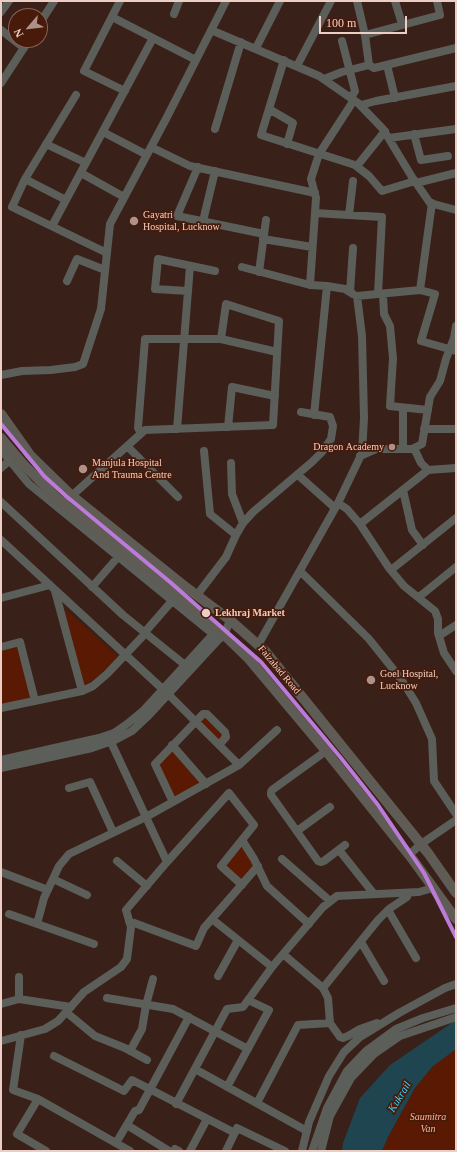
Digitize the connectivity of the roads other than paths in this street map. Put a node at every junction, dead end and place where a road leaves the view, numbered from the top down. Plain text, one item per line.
1 (9, 1) edge
2 (54, 1) edge
3 (120, 1) edge
4 (179, 1) edge
5 (226, 1) edge
6 (280, 1) edge
7 (331, 1) edge
8 (357, 1) edge
9 (395, 1) edge
10 (437, 1) edge
11 (48, 10) edge
12 (1, 12) edge
13 (174, 14) dead end
14 (112, 16) junction
15 (402, 24) junction
16 (211, 30) junction
17 (364, 35) junction
18 (153, 38) junction
19 (342, 41) dead end
20 (241, 42) junction
21 (24, 48) edge
22 (256, 48) junction
23 (456, 48) edge
24 (196, 60) junction
25 (284, 60) junction
26 (387, 64) junction
27 (369, 65) junction
28 (297, 66) junction
29 (350, 70) junction
30 (324, 79) junction
31 (1, 83) edge
32 (456, 86) edge
33 (125, 91) junction
34 (76, 95) dead end
35 (395, 98) junction
36 (355, 101) junction
37 (269, 109) junction
38 (456, 128) edge
39 (215, 129) dead end
40 (103, 132) junction
41 (414, 134) junction
42 (387, 135) junction
43 (46, 144) junction
44 (286, 144) junction
45 (151, 147) junction
46 (319, 154) junction
47 (147, 155) junction
48 (448, 156) dead end
49 (86, 163) junction
50 (357, 166) junction
51 (198, 168) junction
52 (215, 171) junction
53 (81, 173) junction
54 (456, 174) edge
55 (25, 179) junction
56 (353, 181) dead end
57 (415, 182) junction
58 (314, 193) junction
59 (124, 197) junction
60 (66, 200) junction
61 (432, 203) junction
62 (456, 210) edge
63 (315, 213) junction
64 (349, 215) junction
65 (266, 220) dead end
66 (203, 221) junction
67 (52, 226) junction
68 (264, 237) junction
69 (312, 247) junction
70 (353, 248) dead end
71 (107, 252) junction
72 (190, 266) junction
73 (242, 267) dead end
74 (105, 270) junction
75 (215, 271) dead end
76 (259, 272) junction
77 (68, 281) dead end
78 (310, 285) junction
79 (328, 286) junction
80 (188, 290) junction
81 (420, 290) junction
82 (353, 294) junction
83 (380, 294) junction
84 (456, 326) edge
85 (185, 339) junction
86 (221, 339) junction
87 (453, 350) edge
88 (277, 352) junction
89 (1, 375) edge
90 (275, 396) junction
91 (402, 408) junction
92 (428, 410) junction
93 (301, 412) dead end
94 (314, 414) junction
95 (2, 416) edge
96 (228, 427) junction
97 (177, 429) junction
98 (424, 429) junction
99 (456, 429) edge
100 (141, 433) junction
101 (1, 438) edge
102 (127, 446) junction
103 (414, 448) junction
104 (403, 449) junction
105 (1, 450) edge
106 (204, 451) dead end
107 (360, 456) junction
108 (9, 461) junction
109 (231, 463) dead end
110 (1, 468) edge
111 (456, 468) edge
112 (428, 470) junction
113 (298, 475) junction
114 (403, 490) junction
115 (72, 496) junction
116 (178, 497) dead end
117 (1, 502) edge
118 (64, 503) junction
119 (336, 505) junction
120 (456, 518) edge
121 (243, 523) junction
122 (360, 524) junction
123 (236, 535) junction
124 (3, 544) edge
125 (423, 545) junction
126 (118, 557) junction
127 (456, 567) edge
128 (391, 570) junction
129 (300, 571) junction
130 (92, 587) junction
131 (53, 588) junction
132 (197, 595) junction
133 (419, 597) junction
134 (1, 598) edge
135 (172, 601) junction
136 (230, 620) junction
137 (456, 625) edge
138 (144, 635) junction
139 (218, 635) junction
140 (439, 636) junction
141 (258, 645) junction
142 (1, 647) edge
143 (125, 655) junction
144 (185, 665) junction
145 (456, 671) edge
146 (82, 691) junction
147 (165, 692) junction
148 (35, 701) junction
149 (1, 708) edge
150 (195, 721) junction
151 (277, 730) dead end
152 (110, 739) junction
153 (172, 745) junction
154 (219, 745) junction
155 (326, 751) junction
156 (1, 760) edge
157 (239, 766) junction
158 (1, 768) edge
159 (206, 784) junction
160 (69, 788) dead end
161 (173, 802) junction
162 (330, 807) dead end
163 (456, 814) edge
164 (146, 817) junction
165 (456, 820) edge
166 (113, 832) junction
167 (297, 832) junction
168 (242, 840) junction
169 (421, 844) junction
170 (409, 855) junction
171 (282, 859) dead end
172 (117, 861) dead end
173 (167, 862) junction
174 (258, 866) junction
175 (1, 872) edge
176 (53, 879) junction
177 (242, 885) junction
178 (147, 886) junction
179 (432, 888) junction
180 (48, 890) junction
181 (408, 893) junction
182 (456, 893) edge
183 (374, 894) junction
184 (87, 895) dead end
185 (330, 901) junction
186 (388, 910) junction
187 (9, 914) dead end
188 (212, 919) junction
189 (456, 919) edge
190 (129, 921) junction
191 (37, 924) junction
192 (309, 924) junction
193 (238, 940) junction
194 (361, 942) junction
195 (94, 944) dead end
196 (283, 954) junction
197 (416, 958) dead end
198 (272, 967) junction
199 (218, 976) dead end
200 (19, 977) dead end
201 (152, 979) dead end
202 (384, 981) dead end
203 (456, 984) edge
204 (323, 988) junction
205 (107, 998) dead end
206 (19, 1000) junction
207 (248, 1000) junction
208 (1, 1004) edge
209 (146, 1004) junction
210 (456, 1008) edge
211 (68, 1010) junction
212 (456, 1016) edge
213 (189, 1017) junction
214 (384, 1022) junction
215 (330, 1023) junction
216 (215, 1032) junction
217 (21, 1035) junction
218 (1, 1041) edge
219 (248, 1049) junction
220 (130, 1051) junction
221 (54, 1056) dead end
222 (147, 1060) dead end
223 (195, 1069) junction
224 (227, 1087) junction
225 (150, 1090) junction
226 (38, 1099) junction
227 (176, 1104) junction
228 (257, 1104) junction
229 (207, 1119) junction
230 (126, 1125) junction
231 (307, 1131) junction
232 (235, 1133) junction
233 (116, 1143) junction
234 (46, 1151) edge
235 (130, 1151) edge
236 (169, 1151) edge
237 (174, 1151) edge
238 (179, 1151) edge
239 (190, 1151) edge
240 (226, 1151) edge
241 (285, 1151) edge
242 (302, 1151) edge
243 (312, 1151) edge
244 (321, 1151) edge

1 - 12 street
2 - 11 street
3 - 14 street
4 - 13 street
5 - 16 street
6 - 22 street
7 - 28 street
8 - 17 street
9 - 15 street
10 - 15 street
14 - 18 street
14 - 33 street
15 - 17 street
16 - 20 street
16 - 24 street
17 - 27 street
18 - 24 street
18 - 33 street
19 - 29 street
20 - 22 street
20 - 39 street
21 - 31 street
22 - 25 street
23 - 26 street
24 - 45 street
25 - 28 street
25 - 37 street
26 - 27 street
26 - 35 street
27 - 29 street
28 - 30 street
29 - 30 street
29 - 36 street
30 - 36 street
32 - 35 street
33 - 40 street
34 - 43 street
35 - 36 street
36 - 42 street
36 - 46 street
37 - 44 street
37 - 44 street
38 - 41 street
40 - 47 street
40 - 49 street
41 - 42 street
41 - 48 street
42 - 50 street
42 - 57 street
43 - 49 street
43 - 55 street
44 - 46 street
45 - 47 street
45 - 51 street
46 - 50 street
46 - 58 street
47 - 59 street
49 - 53 street
50 - 57 street
51 - 52 street
51 - 66 street
52 - 58 street
52 - 66 street
53 - 59 street
53 - 60 street
54 - 57 street
55 - 60 street
55 - 67 street
56 - 64 street
57 - 61 street
58 - 63 street
59 - 71 street
60 - 67 street
61 - 62 street
61 - 81 street
63 - 64 street
63 - 69 street
64 - 83 street
65 - 68 street
66 - 68 street
67 - 71 street
68 - 69 street
68 - 76 street
69 - 78 street
70 - 82 street
71 - 74 street
72 - 75 street
72 - 80 street
72 - 80 street
73 - 76 street
74 - 77 street
74 - 89 street
76 - 78 street
78 - 79 street
79 - 82 street
79 - 94 street
80 - 85 street
81 - 83 street
81 - 87 street
82 - 83 street
82 - 107 street
83 - 91 street
84 - 87 street
85 - 86 street
85 - 97 street
85 - 100 street
86 - 88 street
86 - 88 street
87 - 92 street
88 - 90 street
90 - 96 street
90 - 96 street
91 - 92 street
91 - 104 street
92 - 98 street
93 - 94 street
94 - 113 street
95 - 115 main road, Faizabad Road
96 - 97 street
97 - 100 street
98 - 99 street
98 - 103 street
100 - 102 street
101 - 118 main road, Faizabad Road
102 - 115 street
102 - 116 street
103 - 104 street
103 - 112 street
104 - 107 street
105 - 108 street
106 - 123 street
107 - 119 street
108 - 110 street
108 - 126 street
109 - 121 street
111 - 112 street
112 - 114 street
113 - 119 street
113 - 121 street
114 - 122 street
114 - 125 street
115 - 118 street
115 - 132 main road, Faizabad Road
117 - 130 street
118 - 139 main road, Faizabad Road
119 - 122 street
119 - 129 street
120 - 125 street
121 - 123 street
122 - 128 street
123 - 132 street
124 - 131 street
125 - 128 street
126 - 130 street
126 - 135 street
127 - 133 street
128 - 133 street
129 - 141 street
129 - 163 street
130 - 138 street
131 - 134 street
131 - 143 street
131 - 146 street
132 - 136 main road, Faizabad Road
133 - 140 street
135 - 138 street
135 - 139 street
136 - 139 street
136 - 141 main road, Faizabad Road
137 - 140 street
138 - 143 street
138 - 144 street
139 - 144 street
139 - 147 street
139 - 155 main road, Faizabad Road
140 - 145 street
141 - 169 main road, Faizabad Road
142 - 148 street
143 - 146 street
143 - 147 street
144 - 147 street
146 - 148 street
147 - 150 street
147 - 152 street
148 - 149 street
150 - 153 street
150 - 154 street
150 - 154 street
151 - 157 street
152 - 156 street
152 - 158 street
152 - 164 street
153 - 159 street
153 - 161 street
154 - 157 street
155 - 167 street
155 - 170 main road, Faizabad Road
157 - 159 street
159 - 161 street
160 - 166 street
161 - 164 street
162 - 167 street
164 - 166 street
164 - 173 street
165 - 169 street
166 - 176 street
167 - 183 street
168 - 173 street
168 - 174 street
168 - 177 street
169 - 170 street
169 - 182 main road, Faizabad Road
170 - 179 main road, Faizabad Road
171 - 185 street
172 - 178 street
173 - 178 street
174 - 177 street
174 - 192 street
175 - 180 street
176 - 180 street
176 - 184 street
177 - 188 street
178 - 190 street
179 - 181 street
179 - 189 main road, Faizabad Road
180 - 191 street
181 - 183 street
181 - 186 street
183 - 185 street
185 - 192 street
186 - 194 street
186 - 197 street
187 - 191 street
188 - 190 street
188 - 193 street
190 - 211 street
191 - 195 street
192 - 196 street
193 - 198 street
193 - 199 street
194 - 202 street
194 - 204 street
196 - 198 street
196 - 204 street
198 - 207 street
200 - 206 street
201 - 209 street
203 - 214 street
204 - 215 street
205 - 209 street
206 - 208 street
206 - 211 street
207 - 216 street
207 - 219 street
209 - 213 street
209 - 220 street
210 - 243 street
211 - 217 street
211 - 220 street
212 - 244 street
213 - 216 street
213 - 225 street
214 - 215 street
214 - 231 street
215 - 228 street
216 - 219 street
216 - 223 street
217 - 218 street
217 - 226 street
219 - 224 street
220 - 222 street
221 - 225 street
223 - 224 street
223 - 227 street
224 - 228 street
225 - 227 street
225 - 230 street
226 - 233 street
226 - 234 street
227 - 229 street
228 - 231 street
229 - 232 street
229 - 239 street
230 - 233 street
230 - 236 street
231 - 242 street
232 - 240 street
232 - 241 street
233 - 235 street
237 - 238 street

